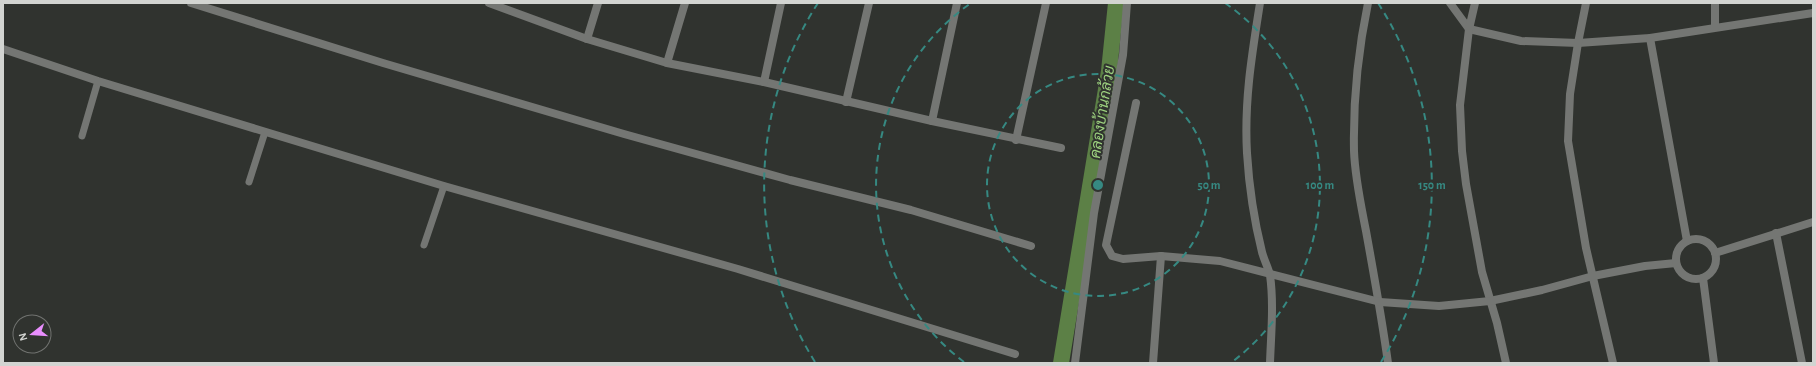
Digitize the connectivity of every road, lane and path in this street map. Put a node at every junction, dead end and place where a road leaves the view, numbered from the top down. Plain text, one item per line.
1 (191, 3) edge
2 (489, 3) edge
3 (598, 3) edge
4 (685, 3) edge
5 (781, 3) edge
6 (869, 3) edge
7 (957, 3) edge
8 (1046, 3) edge
9 (1127, 3) edge
10 (1260, 3) edge
11 (1368, 3) edge
12 (1450, 3) edge
13 (1475, 3) edge
14 (1586, 3) edge
15 (1715, 3) edge
16 (508, 6) edge
17 (1813, 13) edge
18 (1715, 27) junction
19 (1469, 29) junction
20 (588, 38) junction
21 (1650, 38) junction
22 (1578, 43) junction
23 (3, 49) edge
24 (667, 63) junction
25 (98, 81) junction
26 (764, 82) junction
27 (846, 102) junction
28 (1136, 103) dead end
29 (932, 121) junction
30 (265, 132) junction
31 (82, 136) dead end
32 (1016, 140) junction
33 (1061, 148) dead end
34 (249, 182) dead end
35 (444, 186) junction
36 (1813, 222) edge
37 (1776, 233) junction
38 (1687, 241) junction
39 (424, 246) dead end
40 (1031, 246) dead end
41 (1715, 253) junction
42 (1160, 256) junction
43 (1676, 263) junction
44 (1270, 274) junction
45 (1593, 276) junction
46 (1703, 278) junction
47 (1490, 301) junction
48 (1380, 302) junction
49 (1015, 354) dead end
50 (1074, 363) edge
51 (1153, 363) edge
52 (1270, 363) edge
53 (1388, 363) edge
54 (1506, 363) edge
55 (1613, 363) edge
56 (1714, 363) edge
57 (1802, 363) edge

1 - 40 street
2 - 16 street
3 - 20 street
4 - 24 street
5 - 26 street
6 - 27 street
7 - 29 street
8 - 32 street
9 - 50 street
10 - 44 street
11 - 48 street
12 - 19 street
13 - 19 street
14 - 22 street
15 - 18 street
16 - 20 street
17 - 18 street
18 - 21 street
19 - 22 street
19 - 47 street
20 - 24 street
21 - 22 street
21 - 38 street
22 - 45 street
23 - 25 street
24 - 26 street
25 - 30 street
25 - 31 lane
26 - 27 street
27 - 29 street
28 - 42 street
29 - 32 street
30 - 34 lane
30 - 35 street
32 - 33 street
35 - 39 lane
35 - 49 street
36 - 37 street
37 - 41 street
37 - 57 street
38 - 41 street
38 - 43 street
41 - 46 street
42 - 44 street
42 - 51 street
43 - 45 street
43 - 46 street
44 - 48 street
44 - 52 street
45 - 47 street
45 - 55 street
46 - 56 street
47 - 48 street
47 - 54 street
48 - 53 street

